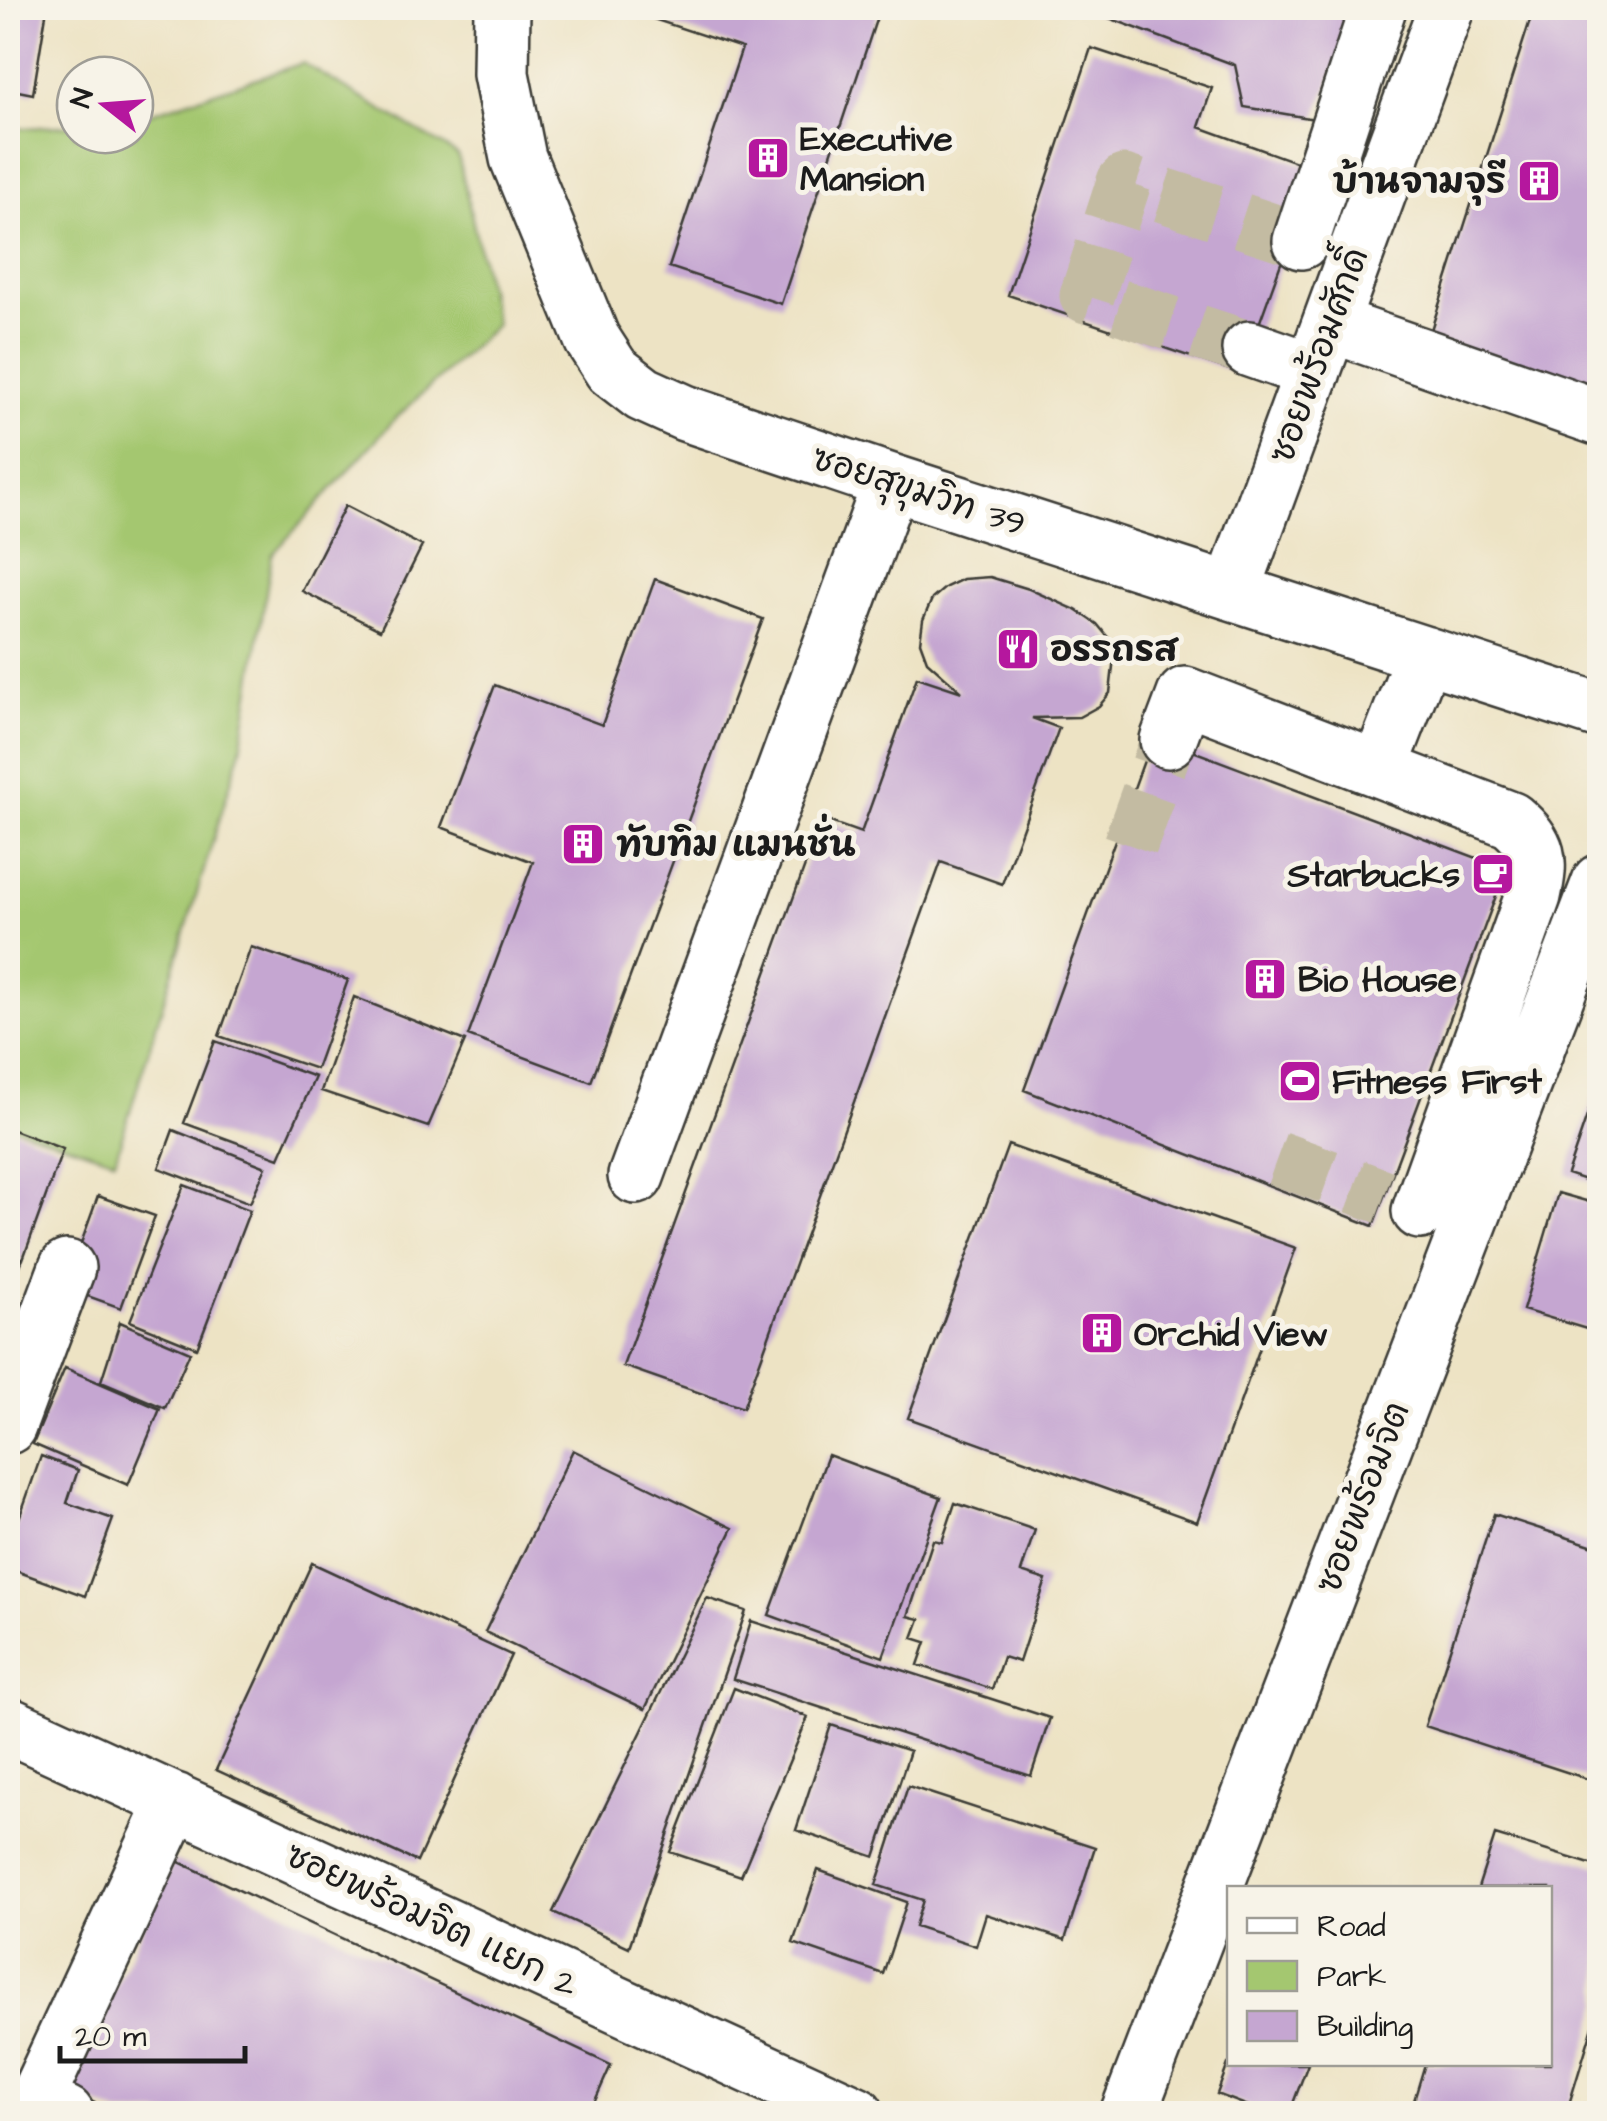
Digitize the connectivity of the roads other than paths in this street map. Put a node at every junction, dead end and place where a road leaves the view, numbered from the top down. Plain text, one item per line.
1 (502, 8) edge
2 (1378, 8) edge
3 (1446, 8) edge
4 (1354, 259) junction
5 (1321, 347) junction
6 (1250, 349) tunnel mouth
7 (1600, 418) edge
8 (891, 482) junction
9 (1232, 590) junction
10 (1424, 654) junction
11 (1600, 711) edge
12 (1168, 740) tunnel mouth
13 (1380, 768) junction
14 (1600, 882) edge
15 (636, 1176) dead end
16 (1423, 1212) junction
17 (68, 1268) dead end
18 (8, 1426) edge
19 (8, 1725) edge
20 (175, 1801) junction
21 (44, 2109) edge
22 (856, 2114) edge
23 (1128, 2114) edge

1 - 8 street, ซอยสุขุมวิท 39
2 - 4 street
3 - 4 street, ซอยพร้อมศักดิ์
4 - 5 street, ซอยพร้อมศักดิ์
5 - 6 street
5 - 7 street
5 - 9 street, ซอยพร้อมศักดิ์
8 - 9 street, ซอยสุขุมวิท 39
8 - 15 street
9 - 10 street, ซอยสุขุมวิท 39
10 - 11 street, ซอยสุขุมวิท 39
10 - 13 street
12 - 13 street
13 - 16 street
14 - 16 street, ซอยพร้อมจิต
16 - 23 street, ซอยพร้อมจิต
17 - 18 street
19 - 20 street, ซอยพร้อมจิต แยก 2
20 - 21 street
20 - 22 street, ซอยพร้อมจิต แยก 2

